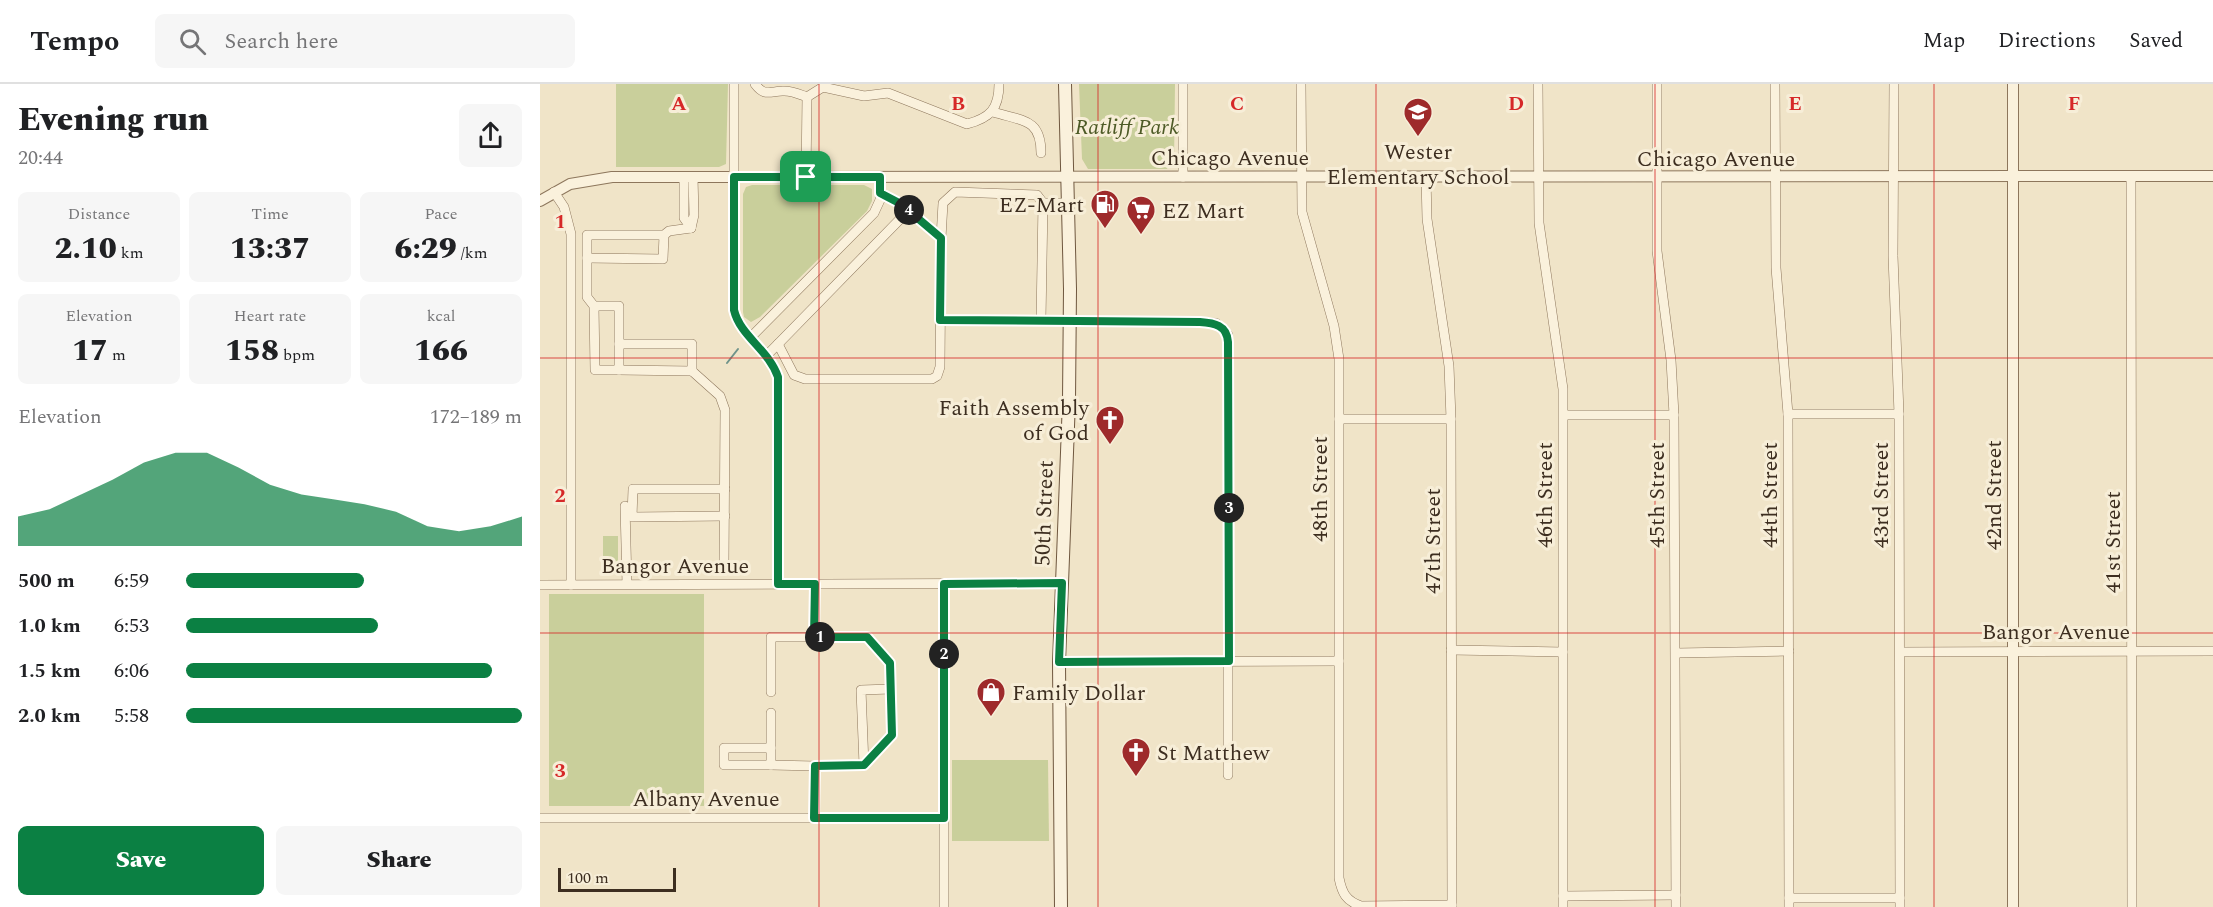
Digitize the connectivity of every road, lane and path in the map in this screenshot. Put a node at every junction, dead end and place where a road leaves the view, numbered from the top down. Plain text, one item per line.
1 (734, 84) edge
2 (755, 84) edge
3 (999, 84) edge
4 (1065, 84) edge
5 (1183, 84) edge
6 (1301, 84) edge
7 (1539, 84) edge
8 (1658, 84) edge
9 (1775, 84) edge
10 (1894, 84) edge
11 (2013, 84) edge
12 (807, 98) junction
13 (993, 112) junction
14 (1041, 153) dead end
15 (2131, 176) junction
16 (2213, 176) edge
17 (689, 177) junction
18 (734, 177) junction
19 (806, 177) junction
20 (880, 177) junction
21 (1068, 177) junction
22 (1183, 177) junction
23 (1301, 177) junction
24 (1426, 177) junction
25 (1538, 177) junction
26 (1658, 177) junction
27 (1775, 177) junction
28 (1894, 177) junction
29 (2013, 177) junction
30 (554, 192) junction
31 (880, 193) junction
32 (540, 201) edge
33 (1042, 203) junction
34 (1068, 203) junction
35 (909, 210) junction
36 (664, 235) junction
37 (941, 238) junction
38 (587, 258) junction
39 (594, 306) junction
40 (940, 320) junction
41 (1041, 320) junction
42 (1069, 322) junction
43 (751, 337) junction
44 (619, 344) junction
45 (778, 344) junction
46 (766, 355) junction
47 (620, 370) junction
48 (692, 370) junction
49 (1788, 414) junction
50 (1899, 414) junction
51 (1564, 415) junction
52 (1674, 415) junction
53 (1451, 418) junction
54 (1339, 419) junction
55 (725, 489) junction
56 (625, 506) dead end
57 (725, 516) junction
58 (724, 564) dead end
59 (1062, 583) junction
60 (627, 584) junction
61 (778, 584) junction
62 (815, 584) junction
63 (944, 584) junction
64 (540, 585) edge
65 (571, 585) junction
66 (814, 637) junction
67 (1451, 650) junction
68 (1563, 651) junction
69 (1789, 651) junction
70 (1900, 651) junction
71 (2013, 651) junction
72 (2132, 651) junction
73 (2213, 651) edge
74 (1676, 653) junction
75 (1229, 661) junction
76 (1339, 661) junction
77 (1059, 662) junction
78 (891, 689) junction
79 (771, 692) dead end
80 (771, 713) dead end
81 (771, 748) junction
82 (771, 765) junction
83 (864, 765) junction
84 (815, 766) junction
85 (1228, 775) dead end
86 (540, 818) edge
87 (814, 818) junction
88 (944, 818) junction
89 (1676, 895) junction
90 (1563, 896) junction
91 (1900, 902) edge
92 (1789, 903) edge
93 (1452, 906) edge
94 (944, 907) edge
95 (1061, 907) edge
96 (1563, 907) edge
97 (1676, 907) edge
98 (2013, 907) edge
99 (2132, 907) edge

1 - 18 street
2 - 12 street
3 - 13 street
4 - 21 main road, 50th Street
5 - 22 street
6 - 23 street, 48th Street
7 - 25 street, 46th Street
8 - 26 street, 45th Street
9 - 27 street, 44th Street
10 - 28 street, 43rd Street
11 - 29 street, 42nd Street
12 - 13 street
12 - 19 street
13 - 14 street
15 - 16 street, Chicago Avenue
15 - 29 street, Chicago Avenue
15 - 72 street, 41st Street
17 - 18 street, Chicago Avenue
17 - 30 street, Chicago Avenue
17 - 36 street
18 - 19 street, Chicago Avenue
18 - 43 street
19 - 20 street, Chicago Avenue
20 - 21 street, Chicago Avenue
20 - 31 street
21 - 22 street, Chicago Avenue
21 - 34 main road, 50th Street
22 - 23 street, Chicago Avenue
23 - 24 street, Chicago Avenue
23 - 54 street, 48th Street
24 - 25 street, Chicago Avenue
24 - 53 street, 47th Street
25 - 26 street, Chicago Avenue
25 - 51 street, 46th Street
26 - 27 street, Chicago Avenue
26 - 52 street, 45th Street
27 - 28 street, Chicago Avenue
27 - 49 street, 44th Street
28 - 29 street, Chicago Avenue
28 - 50 street, 43rd Street
29 - 71 street, 42nd Street
30 - 32 street, Chicago Avenue
30 - 65 street
31 - 35 street
31 - 43 street
33 - 34 street
33 - 37 street
33 - 41 street
34 - 42 main road, 50th Street
35 - 37 street
35 - 45 street
36 - 38 street
36 - 38 street
37 - 40 street
38 - 39 street
39 - 44 street
39 - 47 street
40 - 41 street
40 - 45 street
41 - 42 street
42 - 59 main road, 50th Street
42 - 75 street
43 - 46 street
44 - 47 street
44 - 48 street
45 - 46 street
46 - 61 street
47 - 48 street
48 - 55 street
49 - 50 street
49 - 69 street, 44th Street
50 - 70 street, 43rd Street
51 - 52 street
51 - 68 street, 46th Street
52 - 74 street, 45th Street
53 - 54 street
53 - 67 street, 47th Street
54 - 76 street, 48th Street
55 - 57 street
55 - 57 street
56 - 60 street
57 - 58 street
59 - 63 street, Bangor Avenue
59 - 77 main road, 50th Street
60 - 61 street, Bangor Avenue
60 - 65 street, Bangor Avenue
61 - 62 street, Bangor Avenue
62 - 63 street, Bangor Avenue
62 - 66 street
63 - 88 street
64 - 65 street, Bangor Avenue
66 - 78 street
66 - 79 street
67 - 68 street
67 - 93 street, 47th Street
68 - 90 street, 46th Street
69 - 74 street
69 - 92 street, 44th Street
70 - 71 street, Bangor Avenue
70 - 91 street, 43rd Street
71 - 72 street, Bangor Avenue
71 - 98 street, 42nd Street
72 - 73 street, Bangor Avenue
72 - 99 street, 41st Street
74 - 89 street, 45th Street
75 - 76 street
75 - 77 street
75 - 85 street
76 - 93 street, 48th Street
77 - 95 main road, 50th Street
78 - 83 street
78 - 83 street
80 - 81 street
81 - 82 street
81 - 82 street
82 - 84 street
83 - 84 street
84 - 87 street
86 - 87 street, Albany Avenue
87 - 88 street, Albany Avenue
88 - 94 street
89 - 90 street
89 - 97 street, 45th Street
90 - 96 street, 46th Street
91 - 92 street

